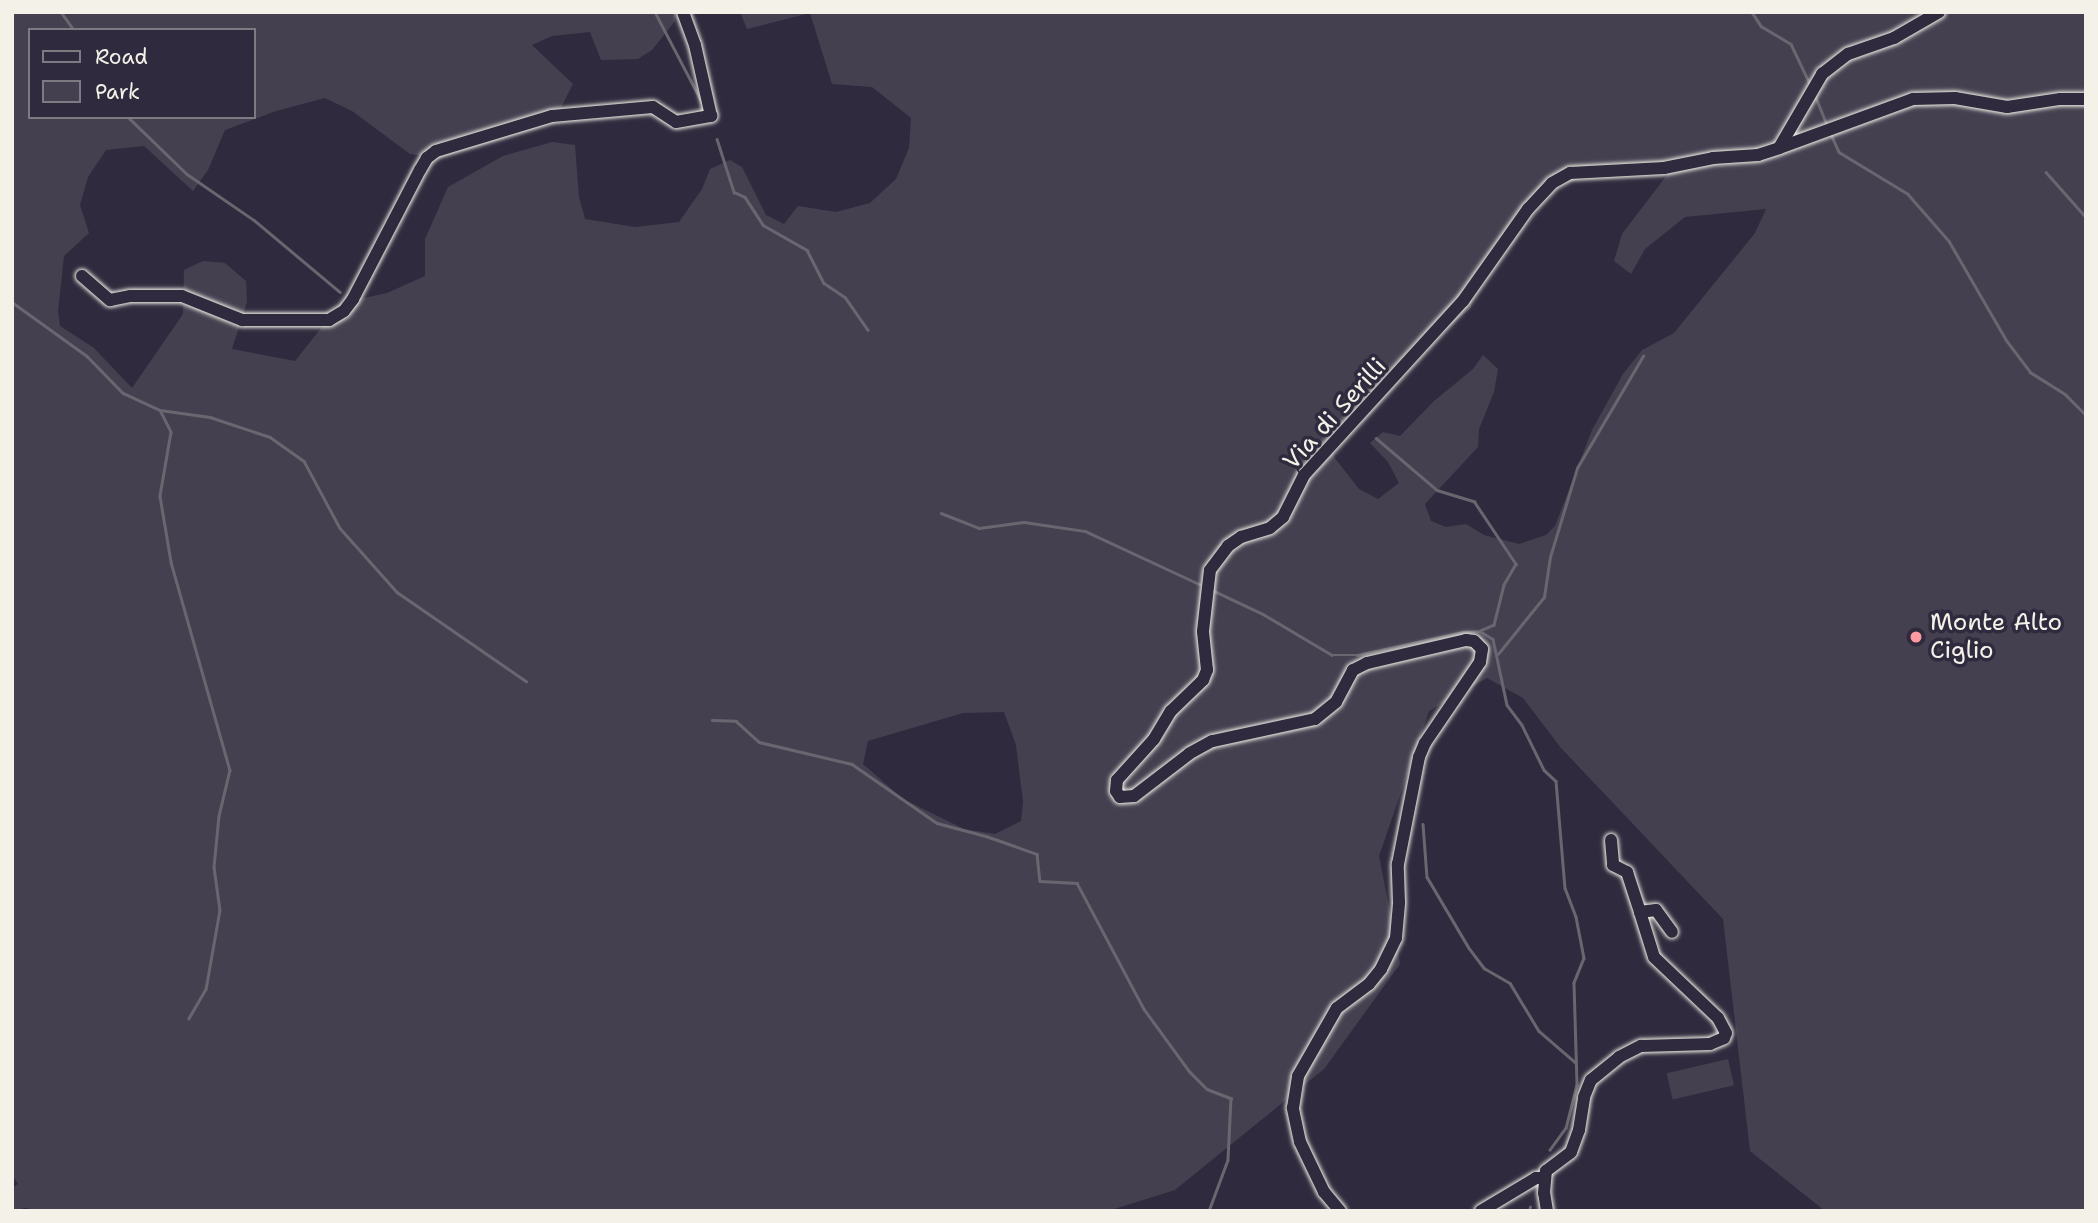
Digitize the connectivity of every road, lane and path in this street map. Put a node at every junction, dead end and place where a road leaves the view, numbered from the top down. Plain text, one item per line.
1 (683, 12) edge
2 (1939, 12) edge
3 (2086, 99) edge
4 (1779, 148) junction
5 (82, 276) dead end
6 (1611, 839) dead end
7 (1640, 912) junction
8 (1672, 932) dead end
9 (1544, 1178) junction
10 (1340, 1211) edge
11 (1482, 1211) edge
12 (1547, 1211) edge

1 - 5 street
2 - 4 street
3 - 4 street
4 - 10 street, Via di Serilli
6 - 7 street
7 - 8 street
7 - 9 street
9 - 11 street
9 - 12 street

